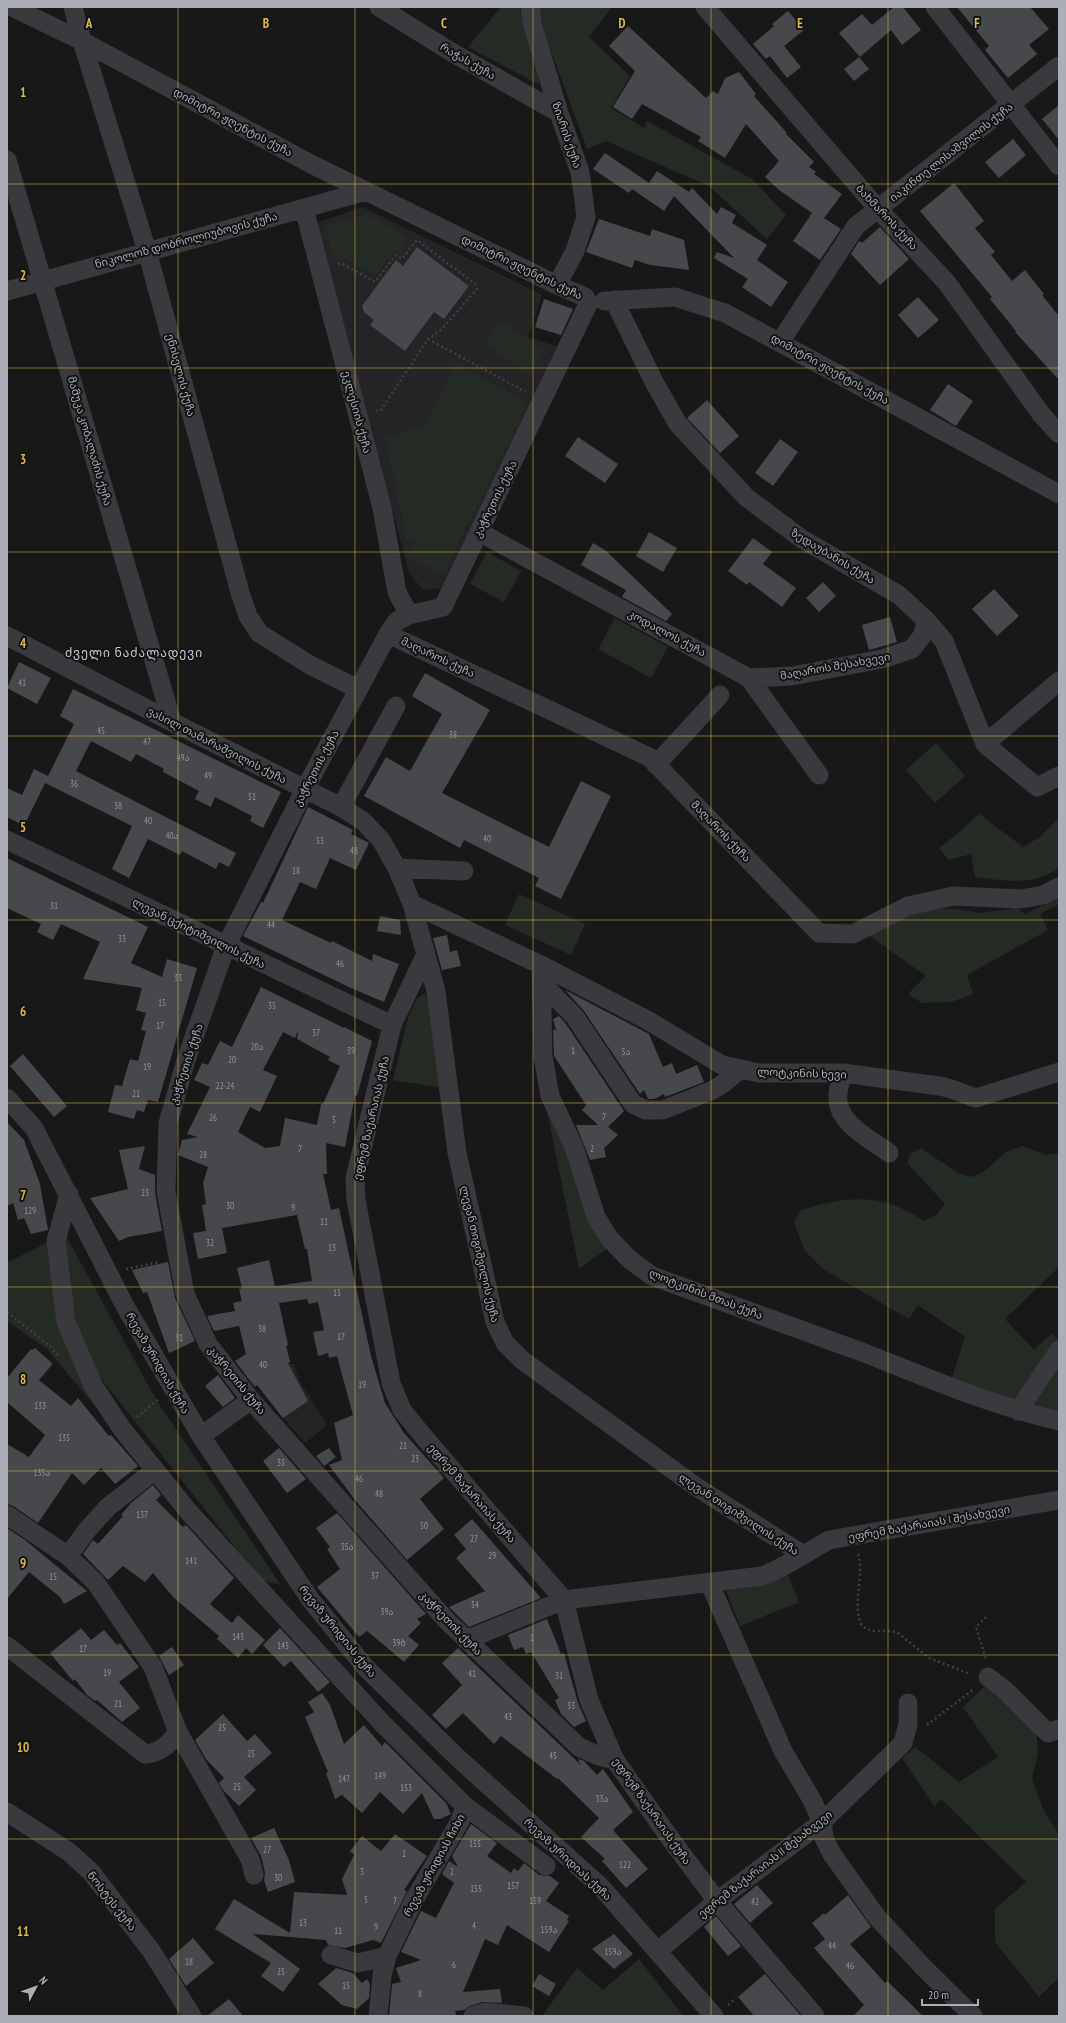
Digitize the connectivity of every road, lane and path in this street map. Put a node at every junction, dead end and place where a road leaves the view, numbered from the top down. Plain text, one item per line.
1 (12, 7) edge
2 (73, 7) edge
3 (379, 7) edge
4 (530, 7) edge
5 (705, 7) edge
6 (935, 7) edge
7 (82, 41) junction
8 (1059, 66) edge
9 (1012, 104) junction
10 (559, 113) junction
11 (7, 160) edge
12 (1059, 166) edge
13 (366, 191) junction
14 (304, 208) junction
15 (878, 209) junction
16 (147, 251) junction
17 (320, 267) junction
18 (43, 280) junction
19 (557, 285) junction
20 (7, 290) edge
21 (614, 300) junction
22 (588, 304) junction
23 (428, 339) junction
24 (780, 342) junction
25 (542, 401) junction
26 (359, 416) junction
27 (1059, 434) edge
28 (1059, 494) edge
29 (479, 532) junction
30 (409, 615) junction
31 (927, 621) junction
32 (388, 634) junction
33 (7, 636) edge
34 (749, 678) junction
35 (1059, 681) edge
36 (358, 689) junction
37 (720, 695) dead end
38 (396, 706) dead end
39 (172, 722) junction
40 (985, 744) junction
41 (656, 765) junction
42 (819, 775) dead end
43 (1059, 776) edge
44 (305, 789) junction
45 (342, 807) junction
46 (7, 840) edge
47 (397, 868) junction
48 (464, 871) dead end
49 (1059, 887) edge
50 (412, 904) junction
51 (226, 946) junction
52 (426, 954) junction
53 (542, 974) junction
54 (392, 1025) junction
55 (740, 1069) junction
56 (1059, 1072) edge
57 (842, 1073) junction
58 (7, 1098) edge
59 (889, 1153) dead end
60 (69, 1194) junction
61 (178, 1259) junction
62 (119, 1270) dead end
63 (7, 1312) edge
64 (1059, 1350) edge
65 (61, 1358) dead end
66 (251, 1400) junction
67 (157, 1401) dead end
68 (1018, 1411) junction
69 (1059, 1421) edge
70 (122, 1428) junction
71 (201, 1436) junction
72 (154, 1471) junction
73 (1059, 1500) edge
74 (7, 1515) edge
75 (852, 1536) junction
76 (802, 1554) junction
77 (68, 1556) junction
78 (708, 1582) junction
79 (564, 1600) junction
80 (986, 1618) dead end
81 (466, 1640) junction
82 (7, 1646) edge
83 (988, 1677) junction
84 (963, 1699) dead end
85 (908, 1703) dead end
86 (1059, 1729) edge
87 (178, 1732) junction
88 (903, 1743) junction
89 (615, 1760) junction
90 (465, 1806) junction
91 (7, 1812) edge
92 (822, 1822) junction
93 (546, 1866) dead end
94 (254, 1875) dead end
95 (717, 1901) junction
96 (658, 1951) junction
97 (331, 1955) dead end
98 (387, 1956) junction
99 (192, 2016) edge
100 (378, 2016) edge
101 (473, 2016) edge
102 (524, 2016) edge
103 (714, 2016) edge
104 (815, 2016) edge
105 (973, 2016) edge

1 - 7 street, დიმიტრი ჟღენტის ქუჩა
2 - 7 street, ენისელის ქუჩა
3 - 10 street, რაჭას ქუჩა
4 - 10 street, ზიარის ქუჩა
5 - 15 street, ბახმაროს ქუჩა
6 - 9 street
7 - 13 street, დიმიტრი ჟღენტის ქუჩა
7 - 16 street, ენისელის ქუჩა
8 - 9 street, იაკინთე ლისაშვილის ქუჩა
9 - 12 street
9 - 15 street, იაკინთე ლისაშვილის ქუჩა
10 - 19 street, ზიარის ქუჩა
11 - 18 street, მამუკა კობალაძის ქუჩა
13 - 14 street, ნიკოლოზ დობროლიუბოვის ქუჩა
13 - 19 street, დიმიტრი ჟღენტის ქუჩა
14 - 16 street, ნიკოლოზ დობროლიუბოვის ქუჩა
14 - 17 street, ეკლესიის ქუჩა
15 - 24 street, იაკინთე ლისაშვილის ქუჩა
15 - 27 street, ბახმაროს ქუჩა
16 - 18 street, ნიკოლოზ დობროლიუბოვის ქუჩა
16 - 36 street, ენისელის ქუჩა
17 - 23 path
17 - 26 street, ეკლესიის ქუჩა
18 - 20 street, ნიკოლოზ დობროლიუბოვის ქუჩა
18 - 39 street, მამუკა კობალაძის ქუჩა
19 - 22 street, დიმიტრი ჟღენტის ქუჩა
21 - 22 street, დიმიტრი ჟღენტის ქუჩა
21 - 24 street, დიმიტრი ჟღენტის ქუჩა
21 - 31 street, ზედაუბანის ქუჩა
22 - 25 street, კაჭრეთის ქუჩა
23 - 25 path
23 - 26 path
24 - 28 street, დიმიტრი ჟღენტის ქუჩა
25 - 29 street, კაჭრეთის ქუჩა
26 - 30 street, ეკლესიის ქუჩა
29 - 30 street, კაჭრეთის ქუჩა
29 - 34 street, კოდალოს ქუჩა
30 - 32 street, კაჭრეთის ქუჩა
31 - 34 street, მაღაროს შესახვევი
31 - 40 street, ზედაუბანის ქუჩა
32 - 36 street, კაჭრეთის ქუჩა
32 - 41 street, მაღაროს ქუჩა
33 - 39 street, ვასილ თამარაშვილის ქუჩა
34 - 42 street, კოდალოს ქუჩა
35 - 40 street
36 - 44 street, კაჭრეთის ქუჩა
37 - 41 street
38 - 45 street
39 - 44 street, ვასილ თამარაშვილის ქუჩა
40 - 43 street, ზედაუბანის ქუჩა
41 - 49 street, მაღაროს ქუჩა
44 - 45 street, ვასილ თამარაშვილის ქუჩა
44 - 51 street, კაჭრეთის ქუჩა
45 - 47 street, ვასილ თამარაშვილის ქუჩა
46 - 51 street, ლევან ცქიტიშვილის ქუჩა
47 - 48 street
47 - 50 street, ვასილ თამარაშვილის ქუჩა
50 - 52 street
50 - 53 street
51 - 54 street, ლევან ცქიტიშვილის ქუჩა
51 - 61 street, კაჭრეთის ქუჩა
52 - 54 street, ეფრემ ზაქარაიას ქუჩა
52 - 76 street, ლევან თიგიშვილის ქუჩა
53 - 55 street, ლოტკინის ხევი
53 - 55 street
53 - 68 street, ლოტკინის მთას ქუჩა
54 - 79 street, ეფრემ ზაქარაიას ქუჩა
55 - 57 street, ლოტკინის ხევი
56 - 57 street, ლოტკინის ხევი
57 - 59 street
58 - 60 street, რევაზ ურიდიას ქუჩა
60 - 70 street, რევაზ ურიდიას ქუჩა
60 - 71 street, რევაზ ურიდიას ქუჩა
61 - 62 path
61 - 66 street, კაჭრეთის ქუჩა
63 - 65 path
64 - 68 street
66 - 71 street
66 - 81 street, კაჭრეთის ქუჩა
67 - 70 path
68 - 69 street, ლოტკინის მთას ქუჩა
70 - 72 street, რევაზ ურიდიას ქუჩა
71 - 96 street, რევაზ ურიდიას ქუჩა
72 - 77 street
72 - 90 street, რევაზ ურიდიას ქუჩა
73 - 75 street, ეფრემ ზაქარაიას I შესახვევი
74 - 77 street
75 - 76 street, ეფრემ ზაქარაიას I შესახვევი
75 - 83 path
76 - 78 street, ლევან თიგიშვილის ქუჩა
77 - 87 street
78 - 79 street
78 - 92 street
79 - 81 street
79 - 89 street, ეფრემ ზაქარაიას ქუჩა
80 - 83 path
81 - 89 street, კაჭრეთის ქუჩა
82 - 87 street
83 - 86 street
84 - 88 path
85 - 88 street
87 - 94 street
88 - 92 street, ეფრემ ზაქარაიას II შესახვევი
89 - 95 street, ეფრემ ზაქარაიას ქუჩა
90 - 93 street, რევაზ ურიდიას ქუჩა
90 - 98 street, რევაზ ურიდიას ჩიხი
91 - 99 street, ნოსტეს ქუჩა
92 - 95 street, ეფრემ ზაქარაიას II შესახვევი
92 - 105 street
95 - 96 street, ეფრემ ზაქარაიას II შესახვევი
95 - 104 street, ეფრემ ზაქარაიას ქუჩა
96 - 103 street, რევაზ ურიდიას ქუჩა
97 - 98 street
98 - 100 street, რევაზ ურიდიას ჩიხი
101 - 102 street

